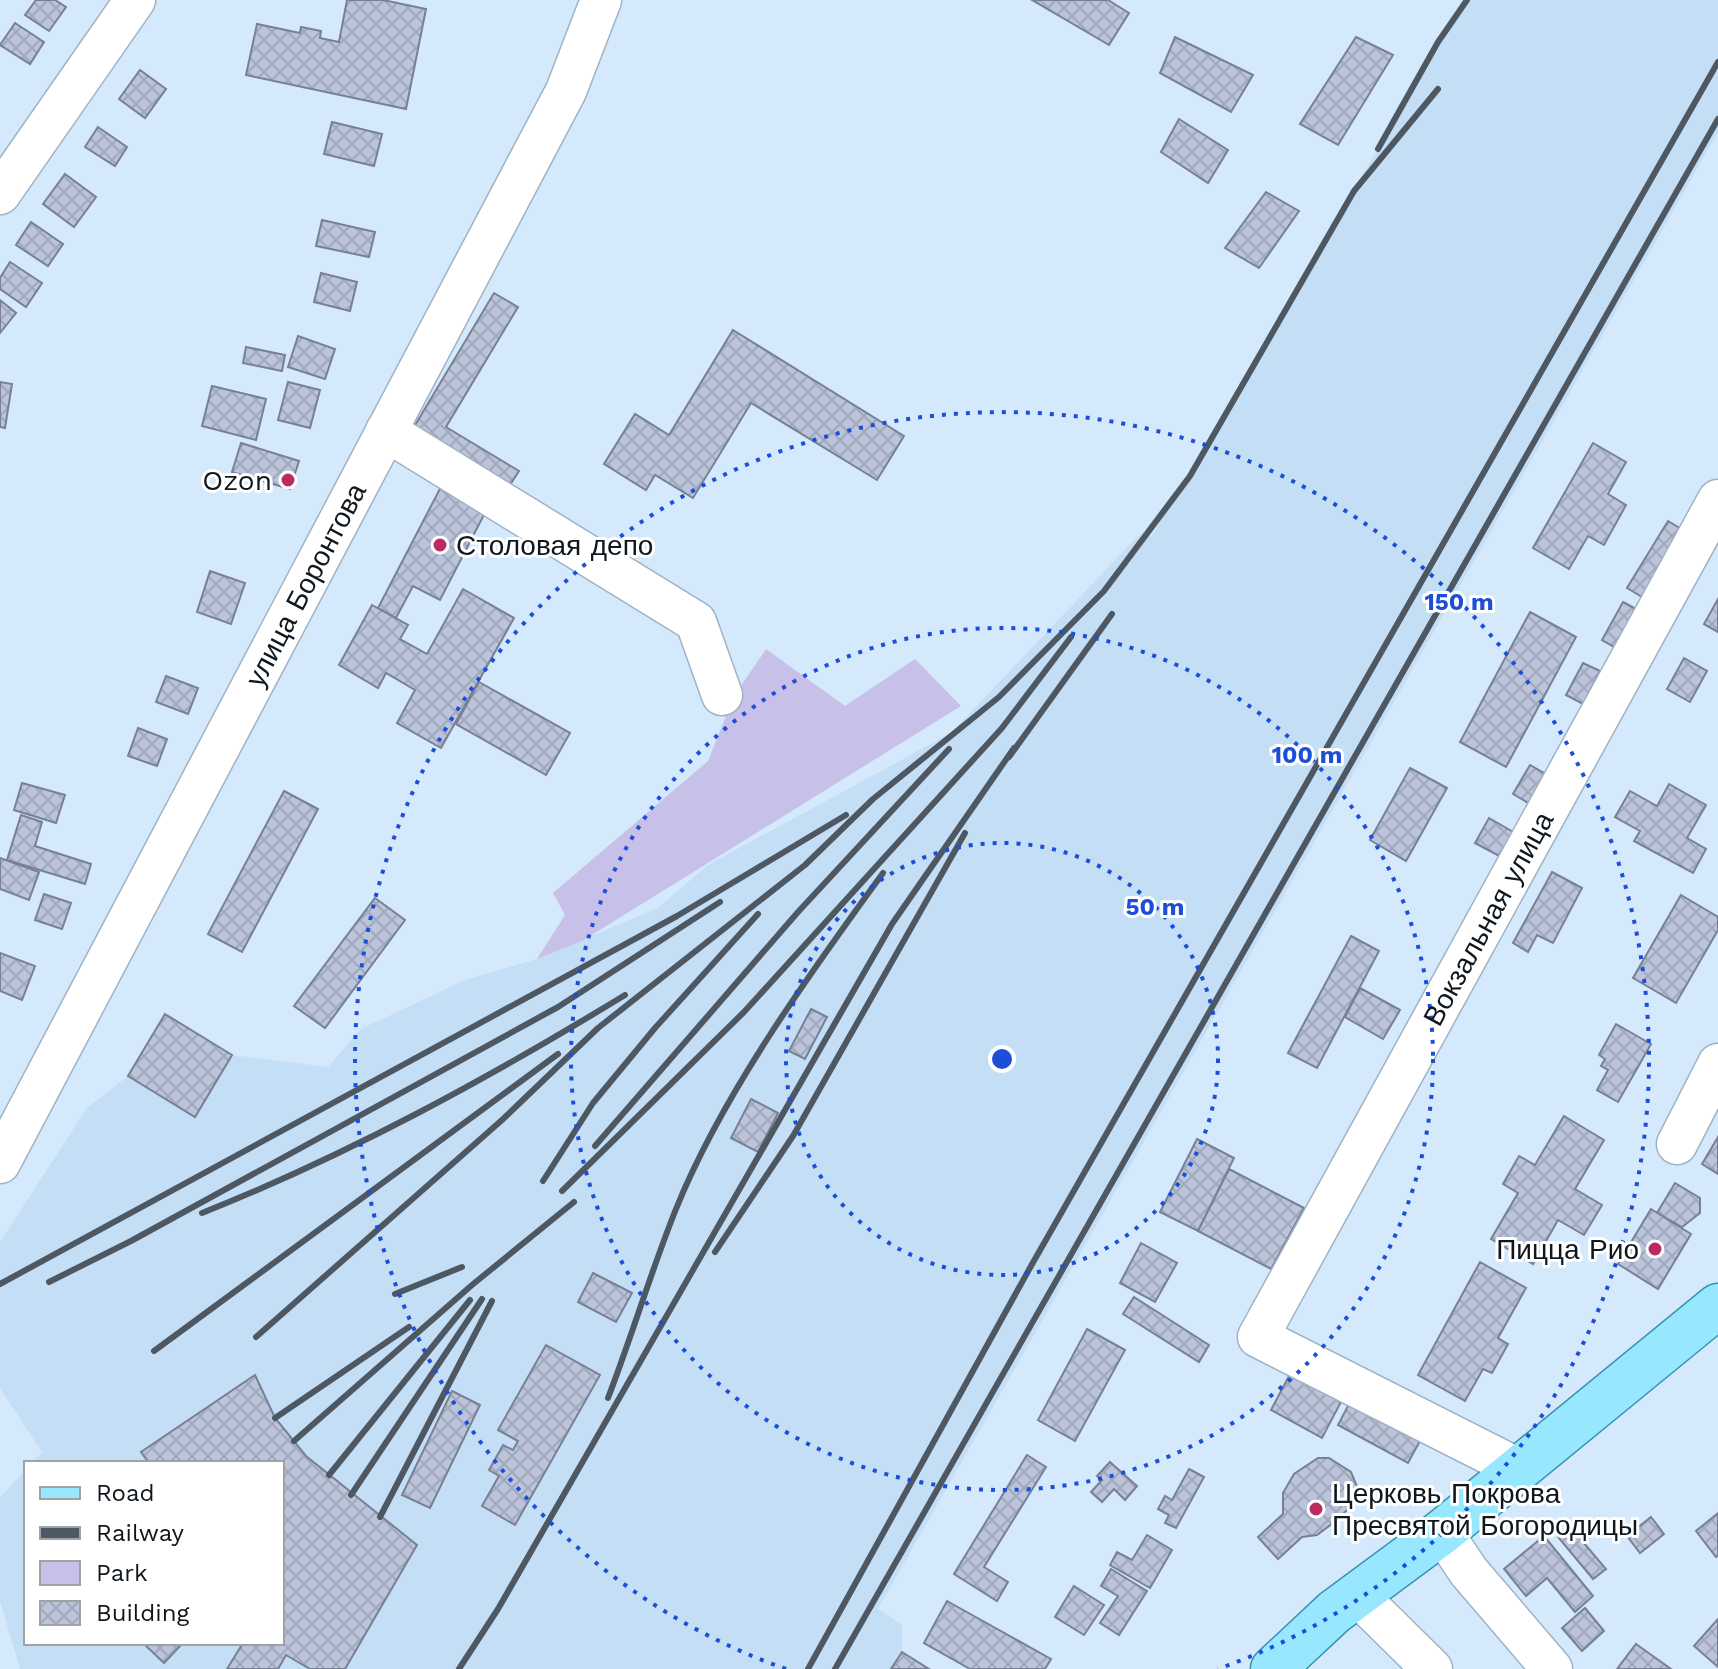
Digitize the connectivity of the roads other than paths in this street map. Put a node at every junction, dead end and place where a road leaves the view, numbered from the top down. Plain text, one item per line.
1 (135, 0) edge
2 (601, 0) edge
3 (0, 194) edge
4 (386, 431) junction
5 (1718, 500) edge
6 (722, 695) dead end
7 (1718, 1064) edge
8 (1677, 1144) dead end
9 (0, 1163) edge
10 (1718, 1306) edge
11 (1519, 1469) junction
12 (1442, 1532) junction
13 (1357, 1595) junction
14 (1273, 1669) edge
15 (1432, 1669) edge
16 (1552, 1669) edge

1 - 3 street
2 - 4 street, улица Боронтова
4 - 6 street
4 - 9 street, улица Боронтова
5 - 11 street, Вокзальная улица
7 - 8 street
10 - 11 main road
11 - 12 main road
12 - 13 main road
12 - 16 street
13 - 14 main road
13 - 15 street

